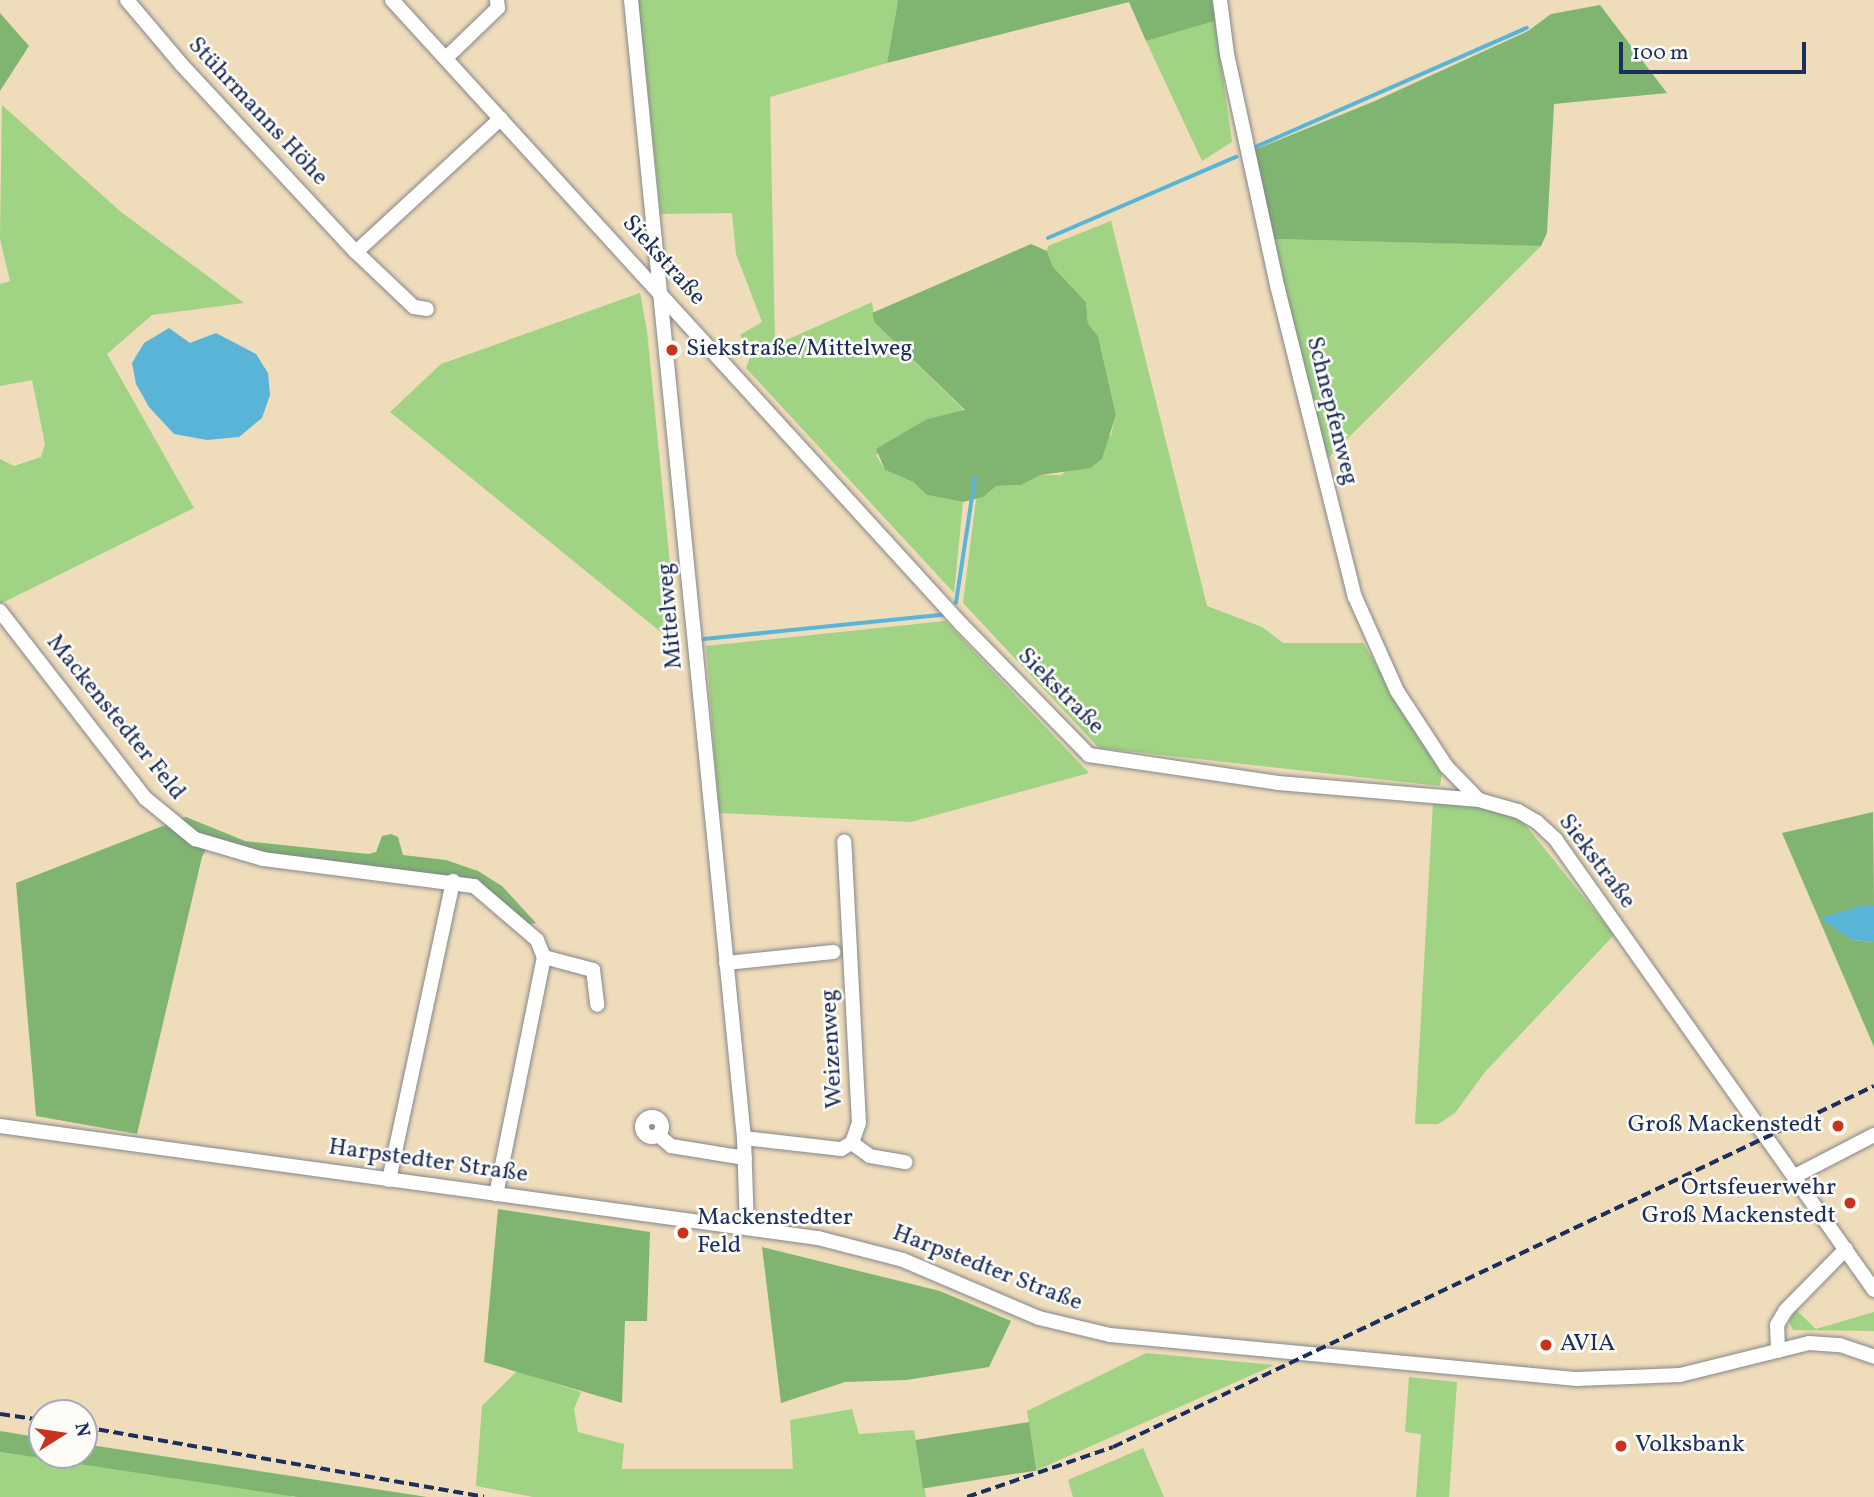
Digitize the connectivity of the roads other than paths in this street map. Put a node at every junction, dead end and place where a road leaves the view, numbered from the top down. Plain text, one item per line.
1 (127, 0) edge
2 (392, 0) edge
3 (497, 0) edge
4 (631, 0) edge
5 (1220, 0) edge
6 (446, 58) junction
7 (501, 118) junction
8 (356, 252) junction
9 (659, 293) junction
10 (427, 309) dead end
11 (0, 611) edge
12 (1479, 800) junction
13 (844, 841) dead end
14 (453, 881) junction
15 (833, 952) dead end
16 (544, 957) junction
17 (726, 963) junction
18 (597, 1005) dead end
19 (0, 1126) edge
20 (658, 1135) dead end
21 (1874, 1135) edge
22 (744, 1138) junction
23 (852, 1143) junction
24 (746, 1158) junction
25 (905, 1163) dead end
26 (1795, 1176) junction
27 (389, 1180) junction
28 (496, 1194) junction
29 (747, 1228) junction
30 (1846, 1249) junction
31 (1874, 1290) edge
32 (1778, 1351) junction
33 (1874, 1357) edge

1 - 8 street, Stührmanns Höhe
2 - 6 street, Siekstraße
3 - 6 street
4 - 9 street, Mittelweg
5 - 12 street, Schnepfenweg
6 - 7 street, Siekstraße
7 - 8 street
7 - 9 street, Siekstraße
8 - 10 street, Stührmanns Höhe
9 - 12 street, Siekstraße
9 - 17 street, Mittelweg
11 - 14 street, Mackenstedter Feld
12 - 26 street, Siekstraße
13 - 23 street, Weizenweg
14 - 16 street, Mackenstedter Feld
14 - 27 street
15 - 17 street
16 - 18 street
16 - 28 street
17 - 22 street, Mittelweg
19 - 27 street, Harpstedter Straße
20 - 24 street
21 - 26 street
22 - 23 street, Weizenweg
22 - 24 street, Mittelweg
23 - 25 street
24 - 29 street, Mittelweg
26 - 30 street, Siekstraße
27 - 28 street, Harpstedter Straße
28 - 29 street, Harpstedter Straße
29 - 32 street, Harpstedter Straße
30 - 31 street, Siekstraße
30 - 32 street
32 - 33 street, Harpstedter Straße

